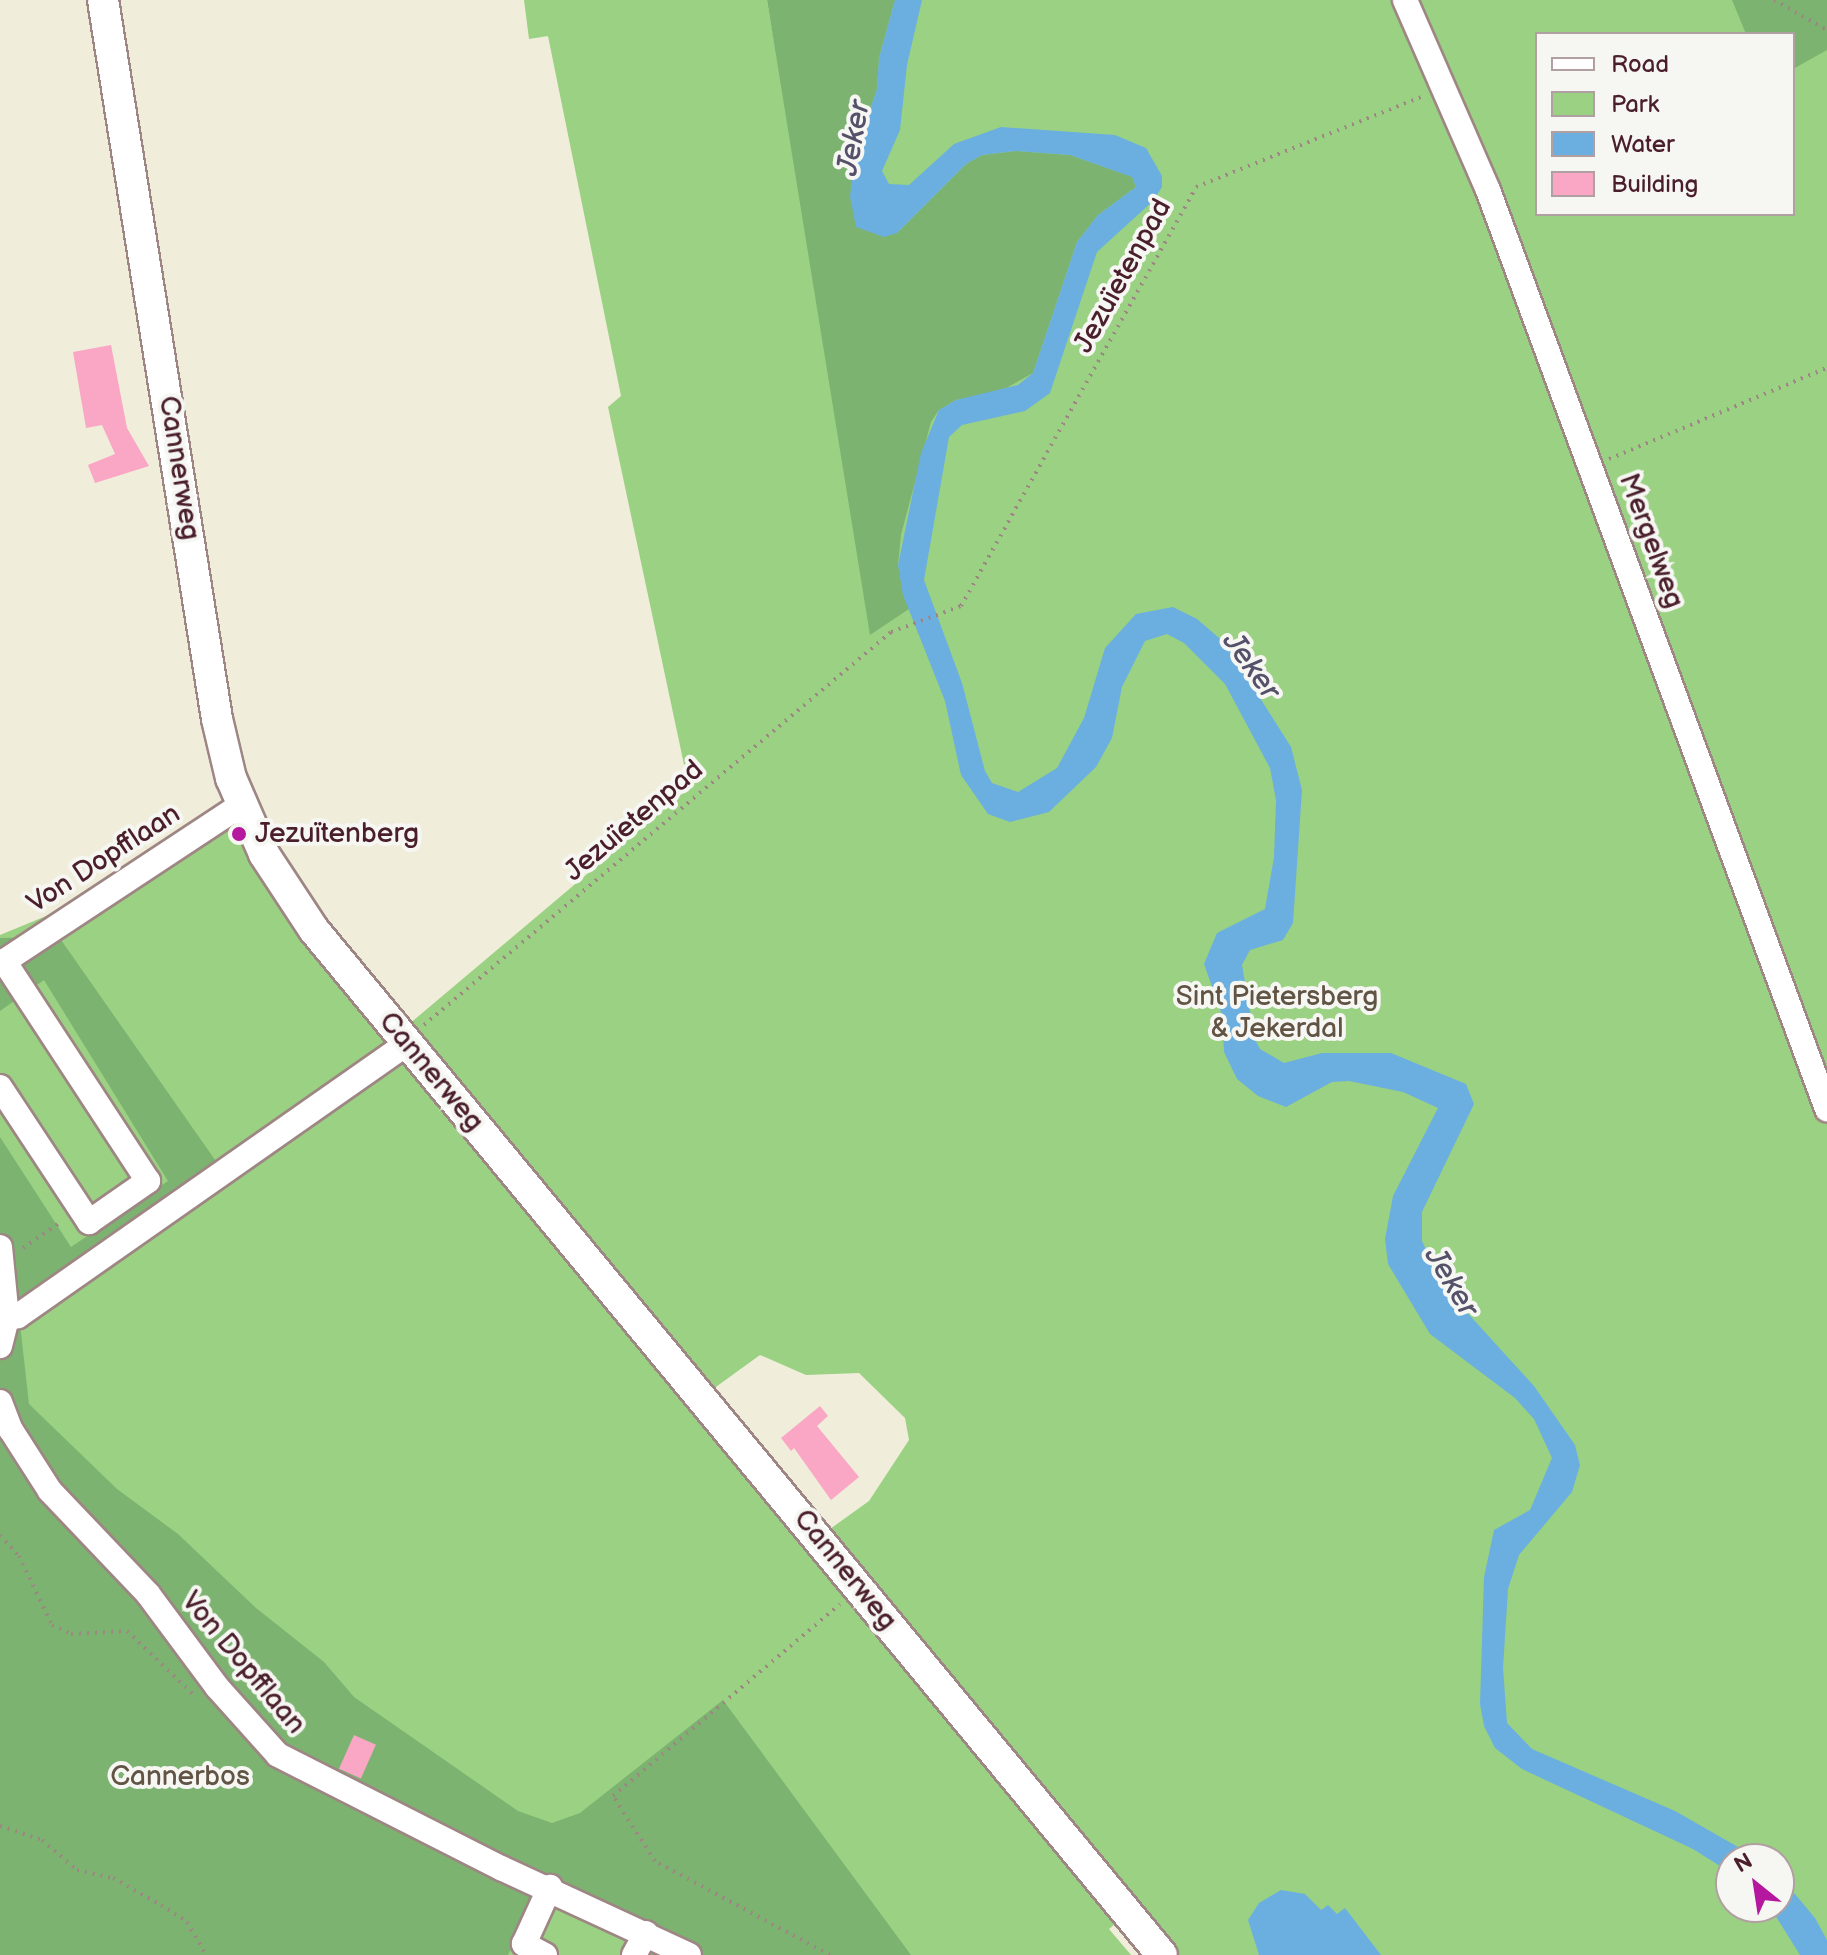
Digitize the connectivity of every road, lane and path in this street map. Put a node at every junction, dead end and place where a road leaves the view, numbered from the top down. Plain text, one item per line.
1 (103, 0) edge
2 (1405, 0) edge
3 (1774, 0) edge
4 (1827, 30) edge
5 (1445, 88) junction
6 (1827, 368) edge
7 (1592, 466) junction
8 (241, 805) junction
9 (2, 963) edge
10 (407, 1044) junction
11 (0, 1087) edge
12 (1827, 1109) edge
13 (55, 1226) dead end
14 (29, 1242) dead end
15 (0, 1247) edge
16 (7, 1318) junction
17 (0, 1346) edge
18 (0, 1402) edge
19 (0, 1535) edge
20 (859, 1586) junction
21 (217, 1687) junction
22 (0, 1826) edge
23 (550, 1887) junction
24 (646, 1933) junction
25 (206, 1955) edge
26 (545, 1955) edge
27 (634, 1955) edge
28 (689, 1955) edge
29 (830, 1955) edge
30 (1162, 1955) edge

1 - 8 main road, Cannerweg
2 - 5 street, Mergelweg
3 - 4 path
5 - 7 street, Mergelweg
5 - 10 path, Jezuïetenpad
6 - 7 path
7 - 12 street, Mergelweg
8 - 9 street, Von Dopfflaan
8 - 10 main road, Cannerweg
9 - 11 street
10 - 16 street
10 - 20 main road, Cannerweg
13 - 14 path
15 - 16 street
16 - 17 street
18 - 21 street, Von Dopfflaan
19 - 21 path
20 - 29 path
20 - 30 main road, Cannerweg
21 - 23 street, Von Dopfflaan
22 - 25 path
23 - 24 street, Von Dopfflaan
23 - 26 street
24 - 27 street
24 - 28 street, Von Dopfflaan

